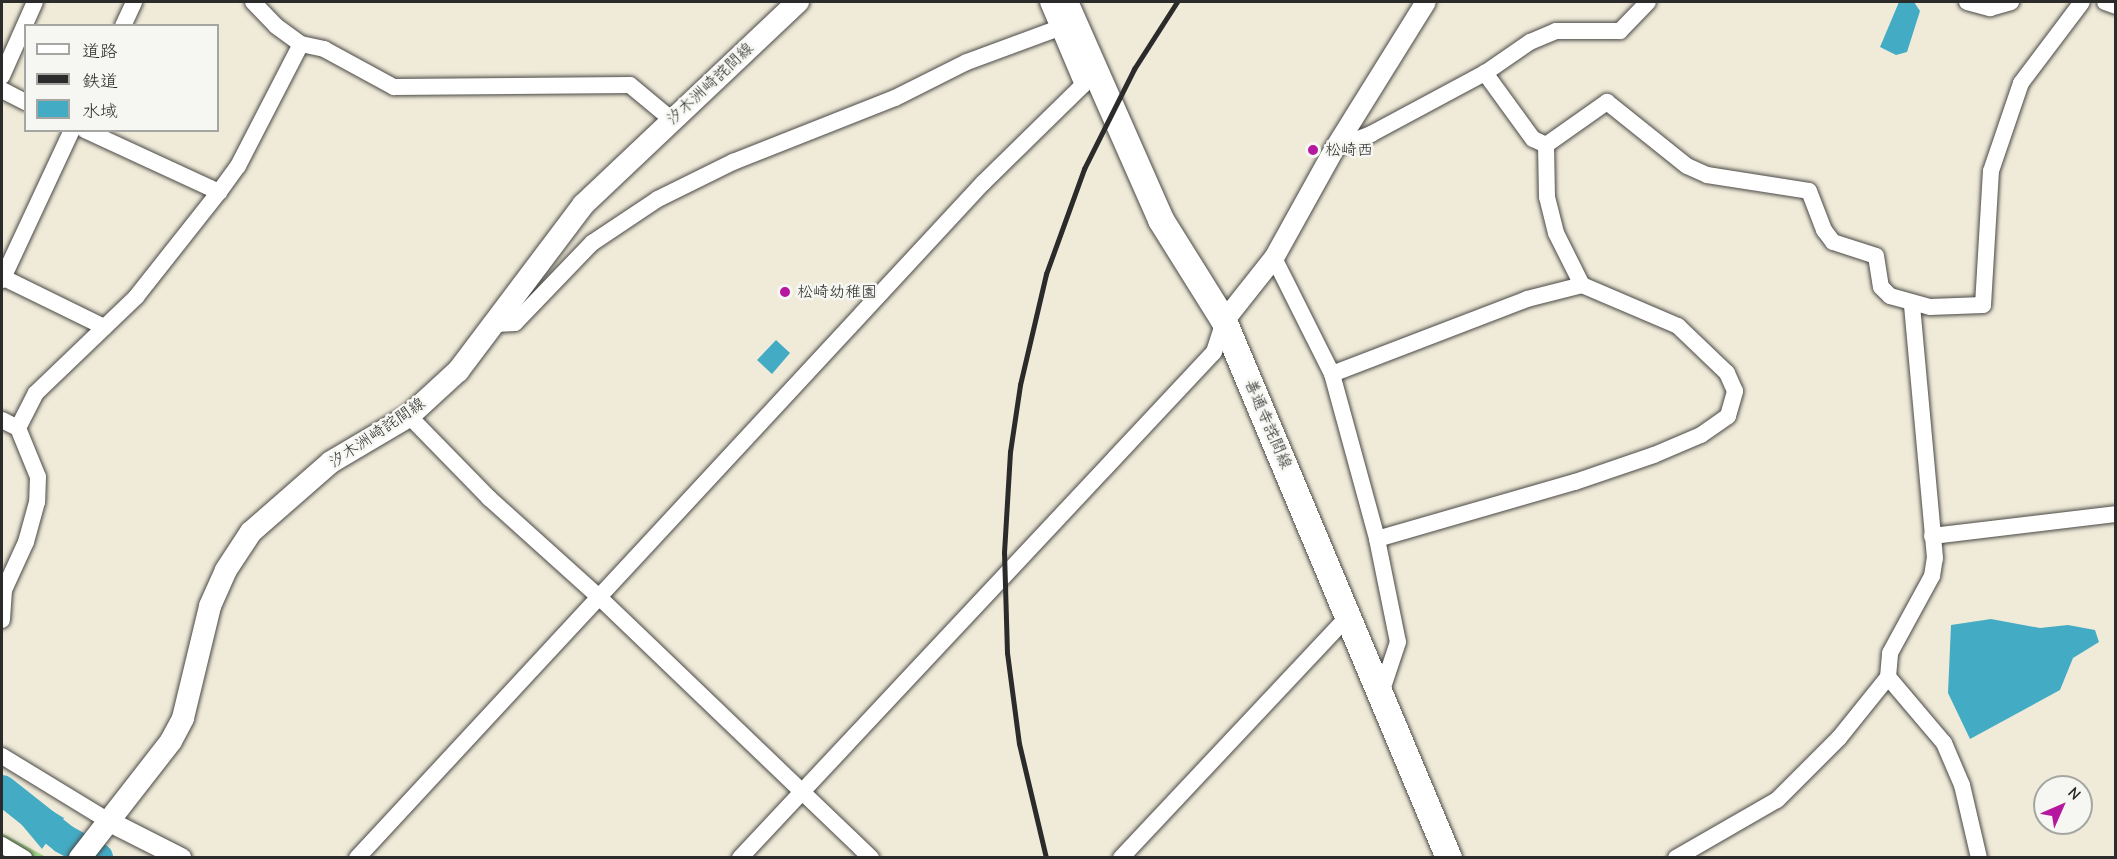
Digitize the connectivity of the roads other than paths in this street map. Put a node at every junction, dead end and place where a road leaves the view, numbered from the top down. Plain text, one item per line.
1 (35, 2) edge
2 (134, 2) edge
3 (253, 2) edge
4 (798, 2) edge
5 (1048, 2) edge
6 (1065, 2) edge
7 (1426, 2) edge
8 (1648, 2) edge
9 (1967, 2) edge
10 (2011, 2) edge
11 (2082, 2) edge
12 (2105, 2) edge
13 (2115, 6) edge
14 (25, 24) edge
15 (124, 24) edge
16 (24, 27) edge
17 (1059, 28) junction
18 (302, 44) junction
19 (1485, 73) junction
20 (2, 76) edge
21 (2, 90) edge
22 (24, 101) edge
23 (672, 120) junction
24 (71, 132) edge
25 (89, 132) edge
26 (1546, 145) junction
27 (1335, 148) junction
28 (219, 192) junction
29 (1274, 258) junction
30 (2, 278) edge
31 (1582, 285) junction
32 (1912, 305) junction
33 (1224, 321) junction
34 (496, 324) junction
35 (104, 327) junction
36 (1332, 374) junction
37 (409, 416) junction
38 (2, 420) edge
39 (18, 428) junction
40 (2115, 514) edge
41 (1932, 536) junction
42 (1377, 538) junction
43 (599, 597) junction
44 (1349, 615) junction
45 (2, 620) edge
46 (1888, 677) junction
47 (1382, 690) junction
48 (2, 756) edge
49 (801, 791) junction
50 (110, 822) junction
51 (2, 845) edge
52 (24, 858) edge
53 (80, 858) edge
54 (181, 858) edge
55 (357, 858) edge
56 (740, 858) edge
57 (872, 858) edge
58 (1121, 858) edge
59 (1449, 858) edge
60 (1676, 858) edge
61 (1979, 858) edge

1 - 14 street
2 - 15 street
3 - 18 street
4 - 23 main road, 汐木洲崎詫間線
5 - 17 street
6 - 33 main road, 善通寺詫間線
7 - 27 street
8 - 19 street
9 - 10 street
11 - 32 street
12 - 13 street
16 - 20 street
17 - 34 street
17 - 43 street
18 - 23 street
18 - 28 street
19 - 26 street
19 - 27 street
21 - 22 street
23 - 34 main road, 汐木洲崎詫間線
24 - 30 street
25 - 28 street
26 - 31 street
26 - 32 street
27 - 29 street
28 - 35 street
29 - 33 street
29 - 36 street
30 - 35 street
31 - 36 street
31 - 42 street
32 - 41 street
33 - 44 main road, 善通寺詫間線
33 - 49 street
34 - 37 main road, 汐木洲崎詫間線
35 - 39 street
36 - 42 street
37 - 43 street
37 - 50 main road, 汐木洲崎詫間線
38 - 39 street
39 - 45 street
40 - 41 street
41 - 46 street
42 - 47 street
43 - 49 street
43 - 55 street
44 - 47 main road, 善通寺詫間線
44 - 58 street
46 - 60 street
46 - 61 street
47 - 59 main road, 善通寺詫間線
48 - 50 street
49 - 56 street
49 - 57 street
50 - 53 main road, 汐木洲崎詫間線
50 - 54 street
51 - 52 street

